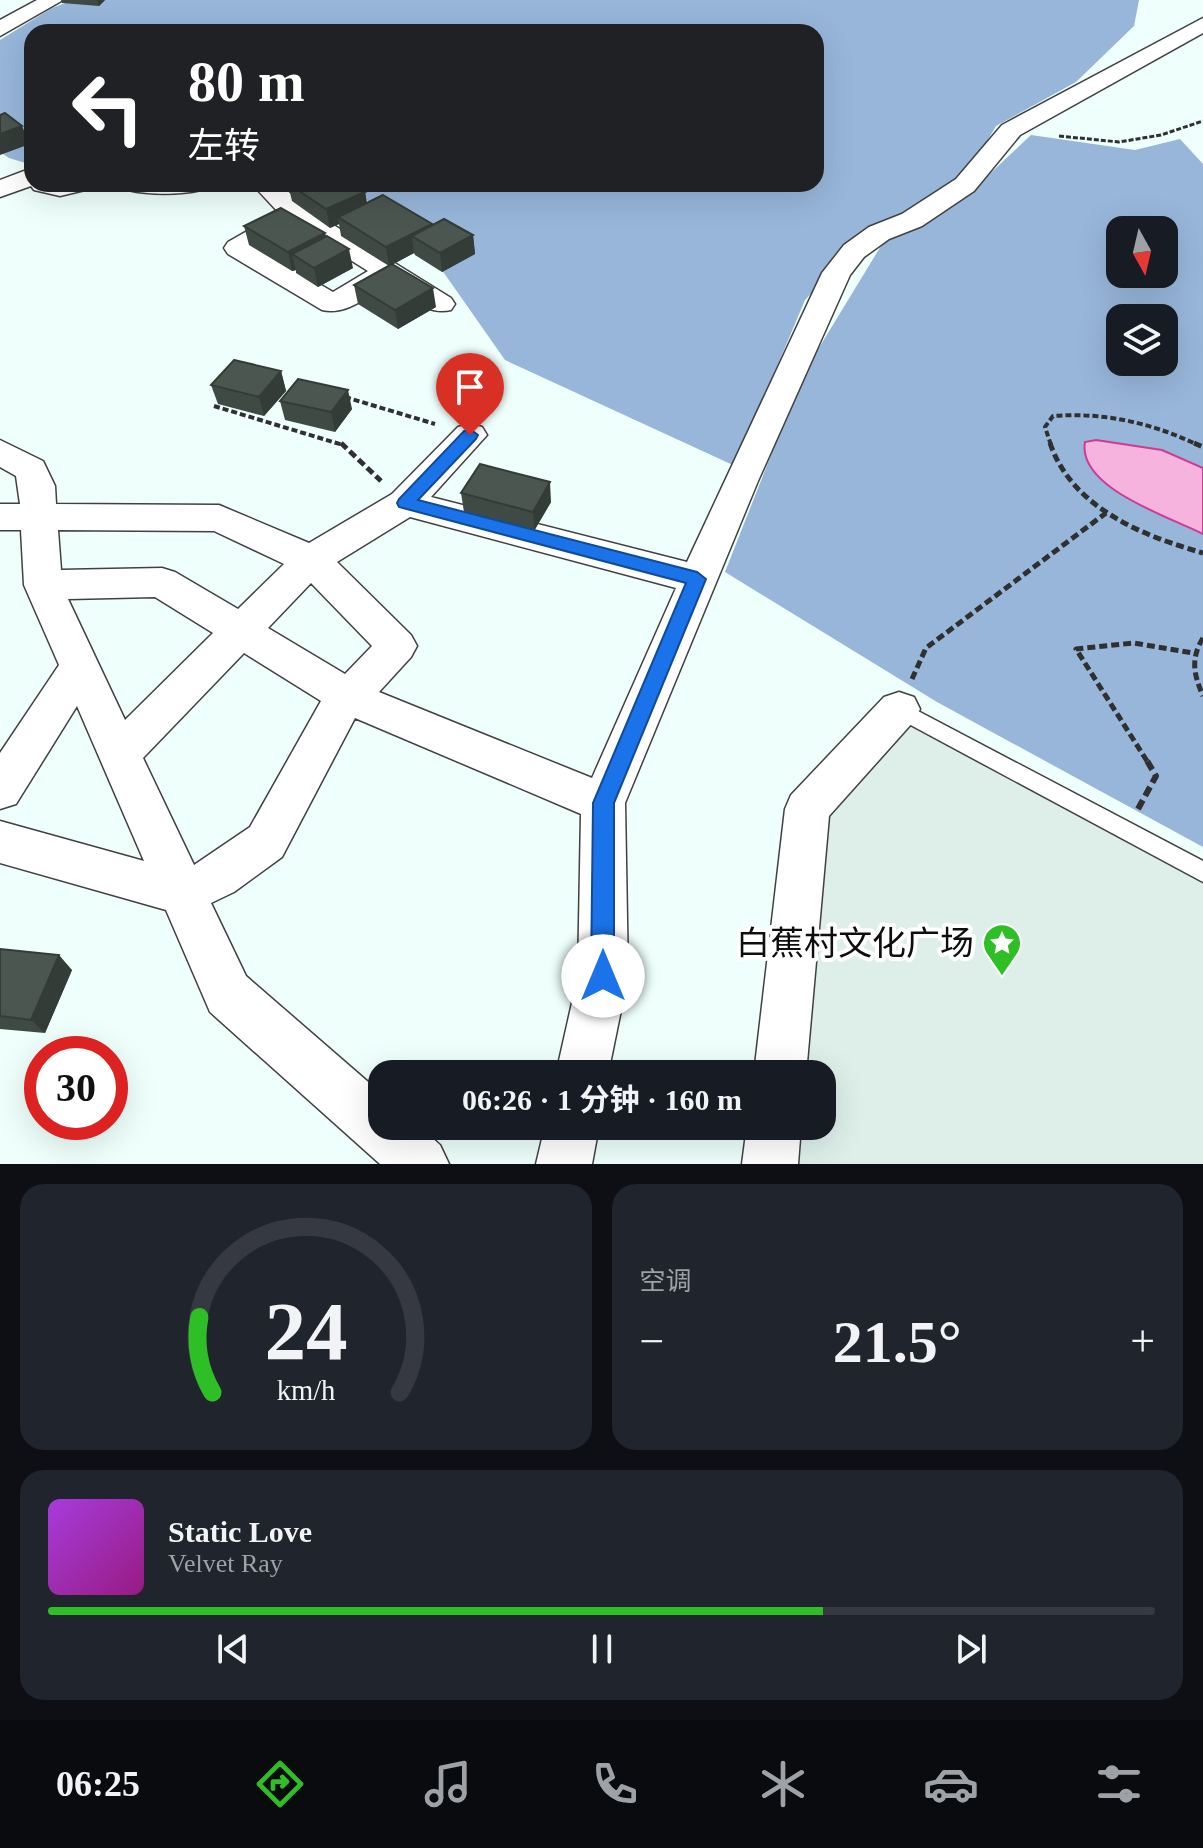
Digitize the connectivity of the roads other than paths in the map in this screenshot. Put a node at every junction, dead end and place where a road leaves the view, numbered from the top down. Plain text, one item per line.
1 (53, 0) edge
2 (1203, 24) edge
3 (0, 29) edge
4 (0, 163) edge
5 (24, 173) edge
6 (24, 179) edge
7 (0, 189) edge
8 (273, 192) edge
9 (296, 214) junction
10 (386, 273) junction
11 (440, 304) dead end
12 (470, 435) road end
13 (0, 452) edge
14 (405, 503) junction
15 (0, 517) edge
16 (39, 517) junction
17 (311, 560) junction
18 (697, 579) junction
19 (43, 585) junction
20 (240, 632) junction
21 (80, 667) junction
22 (348, 697) junction
23 (899, 709) joint
24 (119, 754) junction
25 (0, 790) edge
26 (603, 803) junction
27 (0, 842) edge
28 (1203, 872) edge
29 (182, 893) junction
30 (585, 1060) edge
31 (781, 1060) edge
32 (569, 1140) edge
33 (773, 1140) edge
34 (421, 1164) edge
35 (564, 1164) edge
36 (770, 1164) edge

1 - 3 street
2 - 18 street
4 - 5 street
6 - 7 street
8 - 9 street
9 - 10 street
9 - 10 street
10 - 11 street
12 - 14 street
13 - 16 street
14 - 17 street
14 - 18 street
15 - 16 street
16 - 17 street
16 - 19 street
17 - 20 street
17 - 22 street
18 - 26 street
19 - 20 street
19 - 21 street
20 - 22 street
20 - 24 street
21 - 24 street
21 - 25 street
22 - 26 street
22 - 29 street
23 - 28 lane
23 - 31 street
24 - 29 street
26 - 30 street
27 - 29 street
29 - 34 street
32 - 35 street
33 - 36 street

